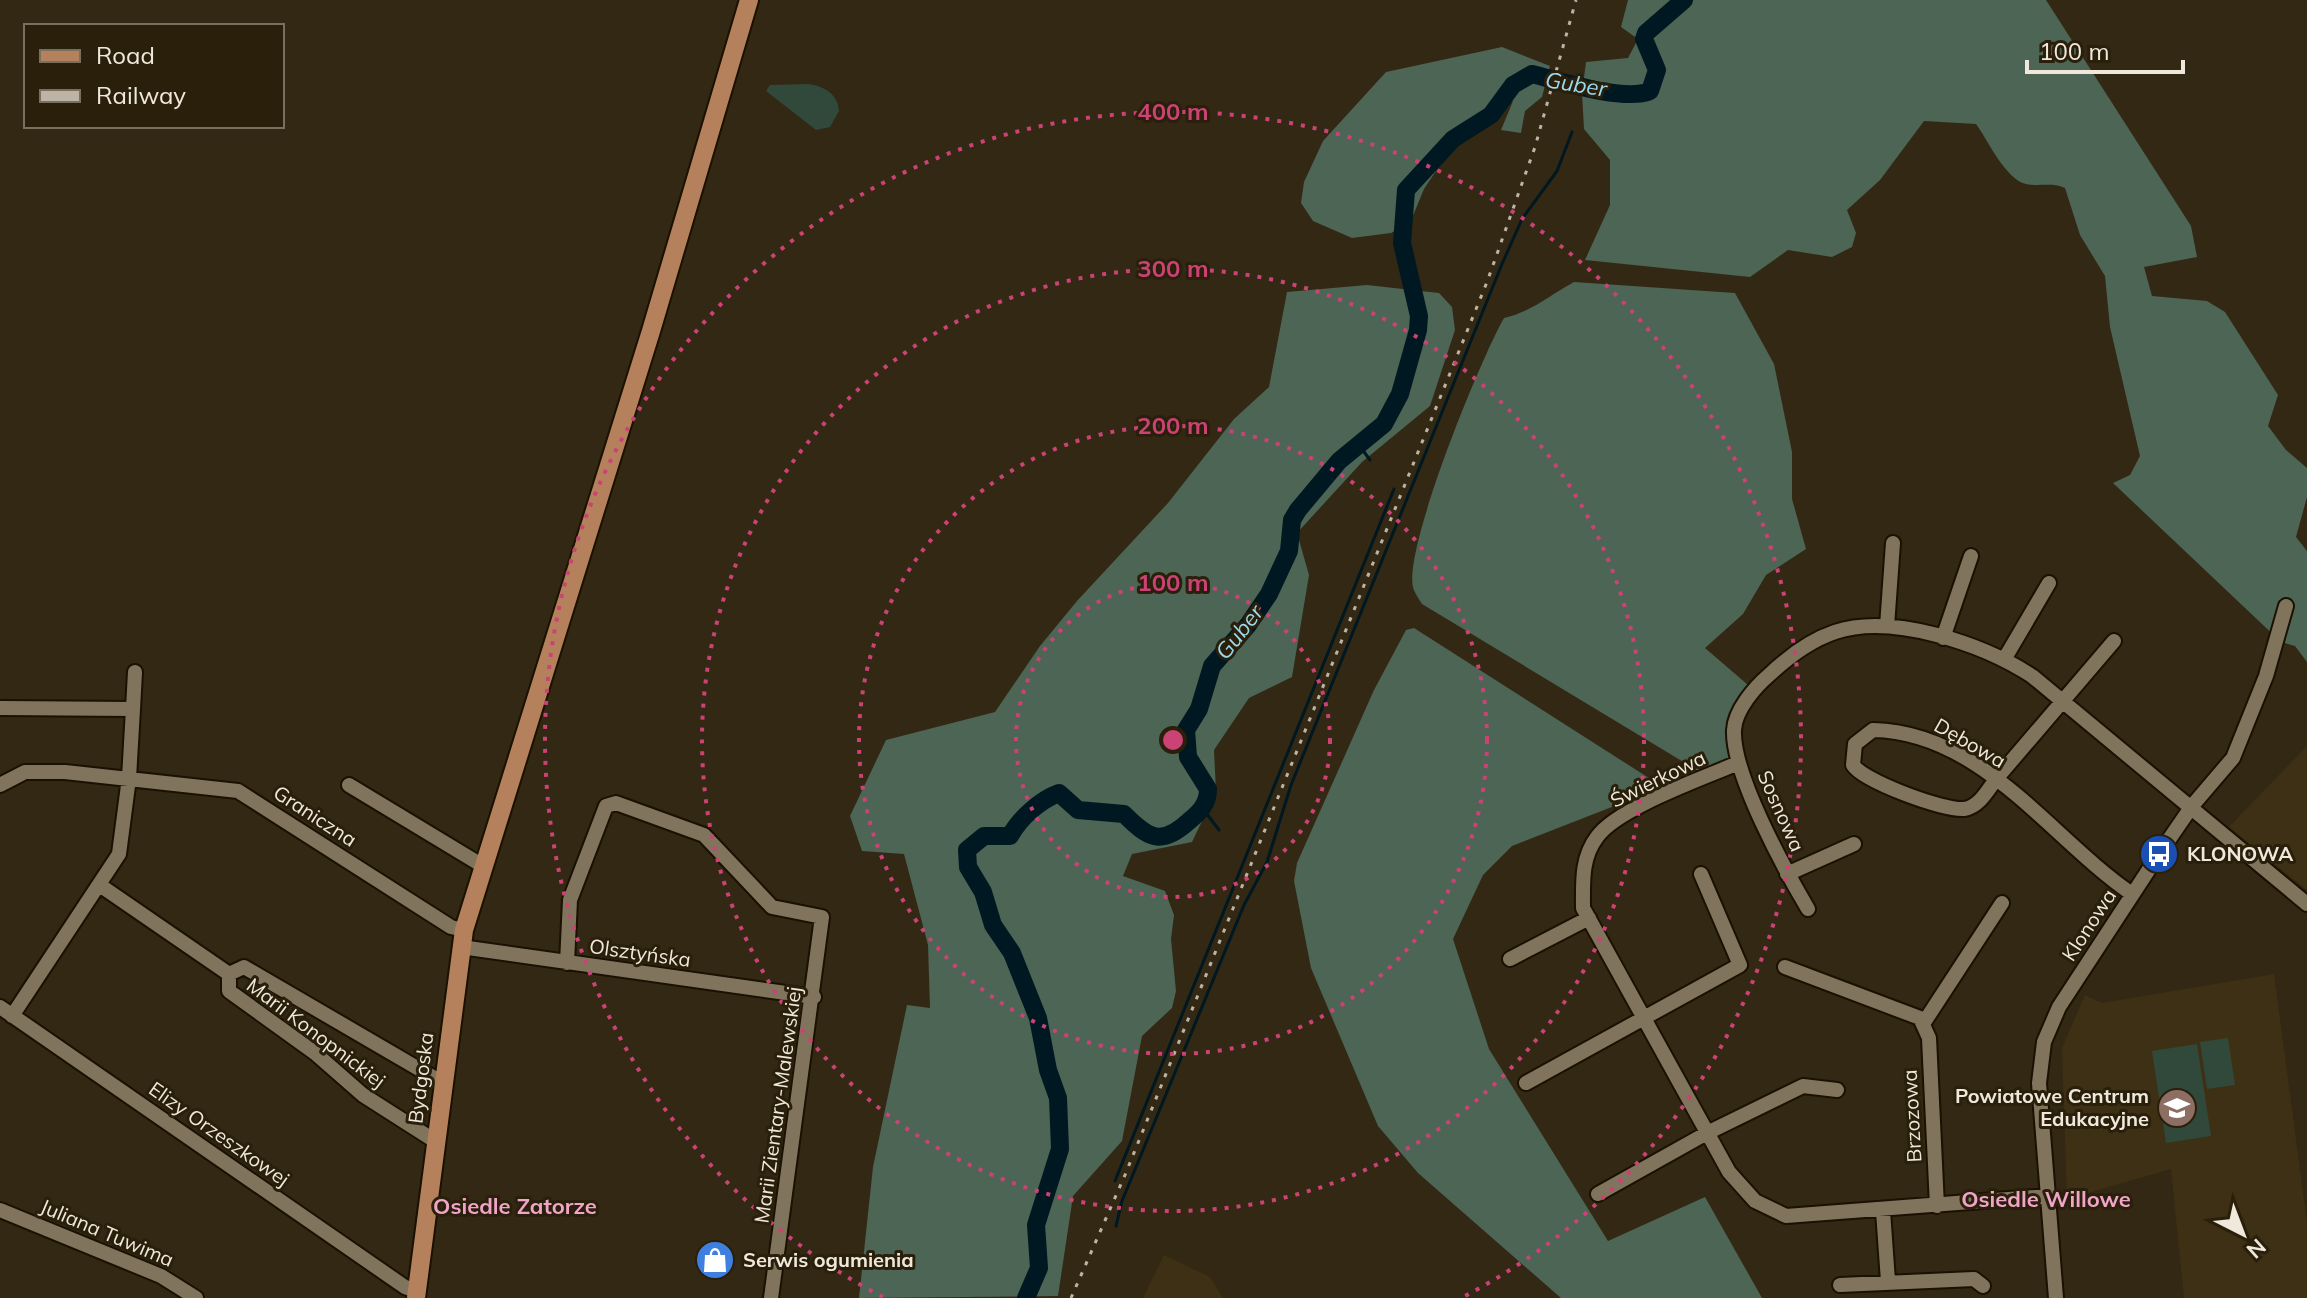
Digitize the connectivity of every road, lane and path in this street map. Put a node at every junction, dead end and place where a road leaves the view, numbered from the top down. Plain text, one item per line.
1 (749, 0) edge
2 (1893, 543) dead end
3 (1971, 556) dead end
4 (2049, 583) dead end
5 (2286, 606) dead end
6 (1887, 626) junction
7 (1943, 638) junction
8 (2114, 641) dead end
9 (2005, 658) junction
10 (135, 672) dead end
11 (2064, 700) junction
12 (0, 708) edge
13 (133, 709) junction
14 (1738, 763) junction
15 (129, 778) junction
16 (1996, 779) junction
17 (0, 785) edge
18 (349, 785) dead end
19 (2192, 806) junction
20 (1854, 844) dead end
21 (483, 866) junction
22 (1701, 874) dead end
23 (1787, 874) junction
24 (101, 886) junction
25 (2132, 894) junction
26 (2002, 903) dead end
27 (2307, 904) edge
28 (1808, 909) dead end
29 (1589, 918) junction
30 (462, 938) junction
31 (1510, 959) dead end
32 (567, 963) junction
33 (1785, 967) dead end
34 (229, 974) junction
35 (814, 997) junction
36 (6, 1012) edge
37 (1645, 1018) junction
38 (1923, 1024) junction
39 (443, 1083) junction
40 (1526, 1083) dead end
41 (1837, 1090) dead end
42 (1707, 1133) junction
43 (435, 1141) junction
44 (1598, 1194) dead end
45 (2049, 1196) junction
46 (1937, 1206) junction
47 (0, 1210) edge
48 (1883, 1211) junction
49 (1888, 1281) junction
50 (1840, 1285) dead end
51 (1983, 1286) dead end
52 (416, 1295) edge
53 (196, 1298) edge
54 (771, 1298) edge
55 (2056, 1298) edge

1 - 21 main road, Bydgoska
2 - 6 street
3 - 7 street
4 - 9 street
5 - 19 street, Klonowa
6 - 7 street, Świerkowa
6 - 14 street, Świerkowa
7 - 9 street, Świerkowa
8 - 11 street
9 - 11 street, Świerkowa
10 - 13 street
11 - 16 street
11 - 19 street, Świerkowa
12 - 13 street
13 - 15 street
14 - 23 street, Sosnowa
14 - 29 street, Świerkowa
15 - 17 street, Graniczna
15 - 24 street
15 - 30 street, Graniczna
16 - 16 street, Dębowa
16 - 25 street, Dębowa
18 - 21 street
19 - 25 street, Klonowa
19 - 27 street, Świerkowa
20 - 23 street, Sosnowa
21 - 30 main road, Bydgoska
22 - 37 street
23 - 28 street, Sosnowa
24 - 34 street, Marii Konopnickiej
24 - 36 street
25 - 45 street, Klonowa
26 - 38 street
29 - 31 street
29 - 37 street, Świerkowa
30 - 32 street, Olsztyńska
30 - 39 main road, Bydgoska
32 - 35 street, Olsztyńska
32 - 35 street, Marii Zientary-Malewskiej
33 - 38 street
34 - 39 street, Marii Konopnickiej
34 - 43 street, Marii Konopnickiej
35 - 54 street, Marii Zientary-Malewskiej
36 - 52 street, Elizy Orzeszkowej
37 - 40 street
37 - 42 street, Świerkowa
38 - 46 street, Brzozowa
39 - 43 main road, Bydgoska
41 - 42 street
42 - 44 street
42 - 48 street, Świerkowa
43 - 52 main road, Bydgoska
45 - 46 street, Świerkowa
45 - 55 street, Klonowa
46 - 48 street, Świerkowa
47 - 53 street, Juliana Tuwima
48 - 49 street
49 - 50 street
49 - 51 street

